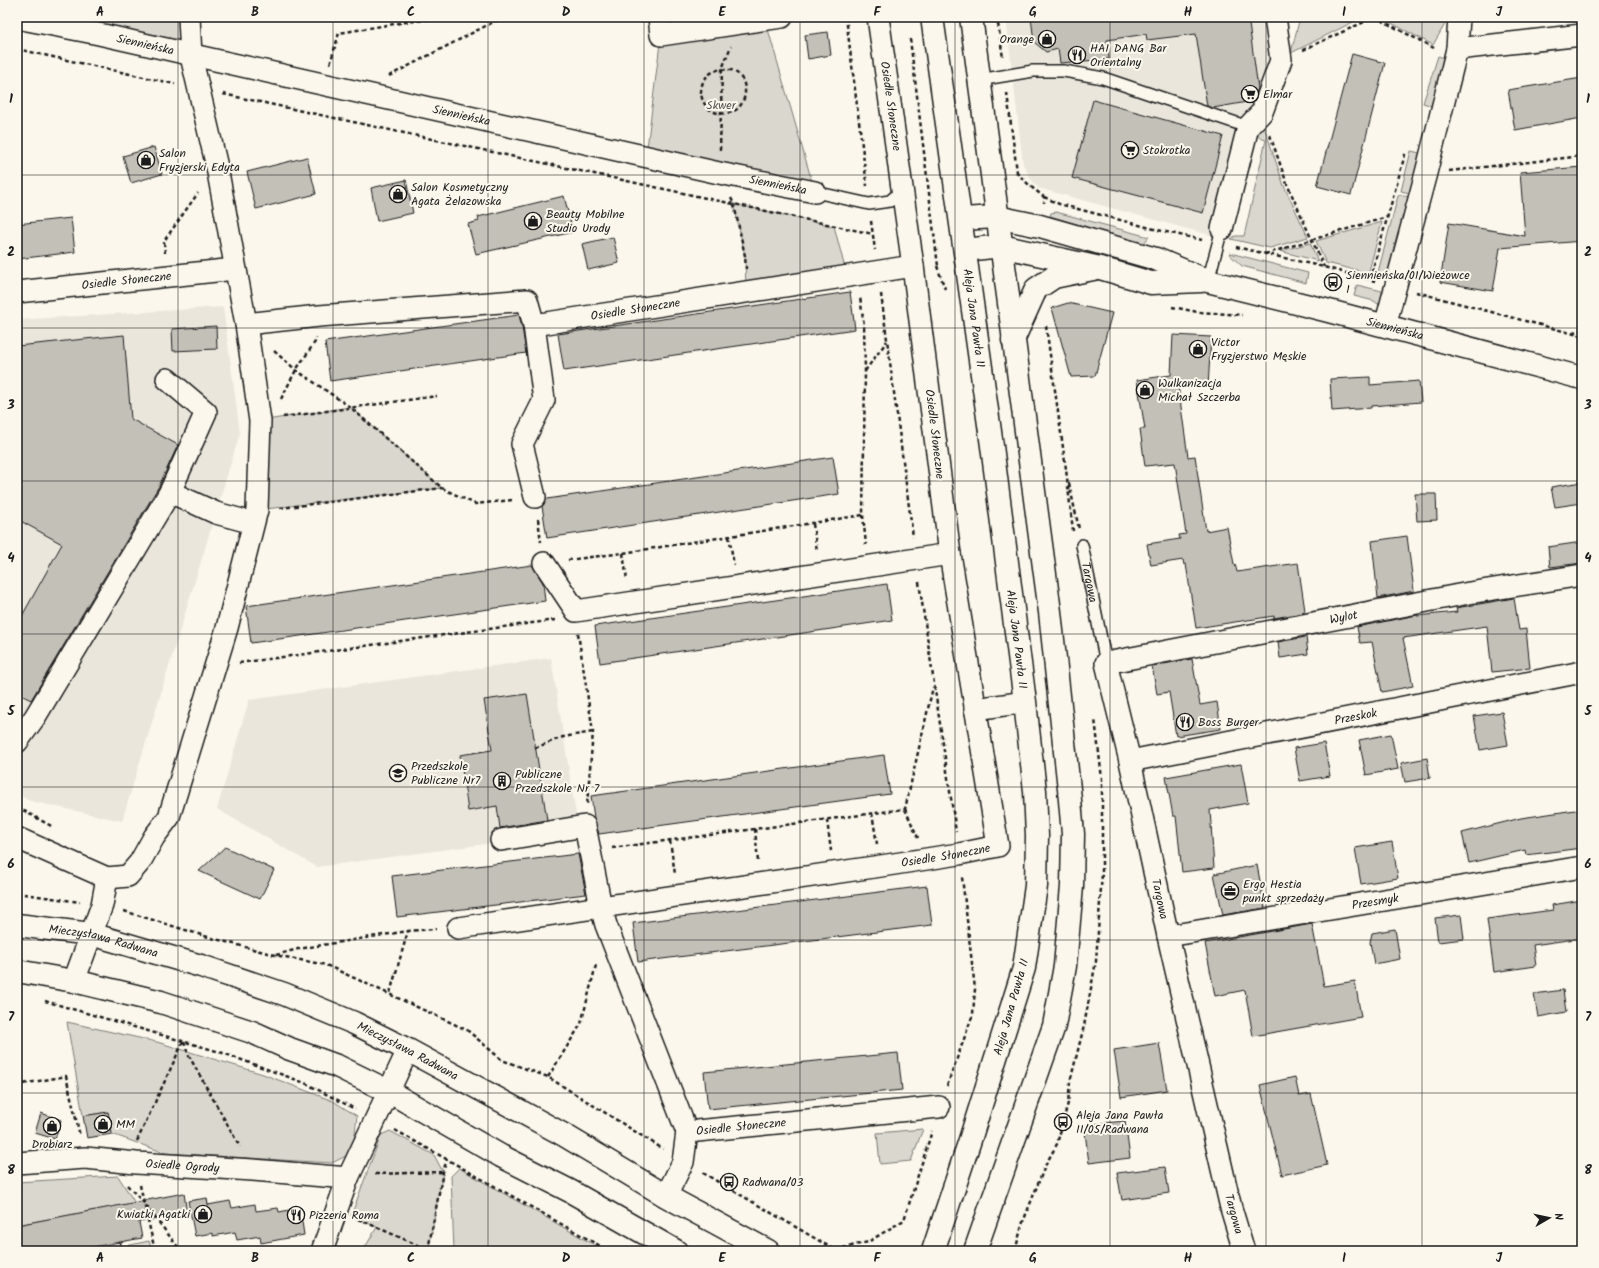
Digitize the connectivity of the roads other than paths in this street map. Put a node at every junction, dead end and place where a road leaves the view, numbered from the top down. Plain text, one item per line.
1 (189, 17) edge
2 (659, 17) edge
3 (782, 17) edge
4 (878, 17) edge
5 (932, 17) edge
6 (971, 17) edge
7 (981, 17) edge
8 (1275, 17) edge
9 (1459, 17) edge
10 (17, 18) edge
11 (740, 20) edge
12 (1582, 35) edge
13 (975, 48) junction
14 (1457, 50) junction
15 (191, 56) junction
16 (979, 80) junction
17 (1248, 127) junction
18 (903, 189) junction
19 (815, 192) joint
20 (997, 217) junction
21 (961, 220) junction
22 (1220, 236) joint
23 (1000, 246) junction
24 (965, 250) junction
25 (913, 266) junction
26 (1100, 268) junction
27 (235, 269) junction
28 (1208, 281) junction
29 (17, 292) edge
30 (246, 324) junction
31 (534, 325) junction
32 (1385, 326) junction
33 (1013, 340) junction
34 (1582, 378) edge
35 (167, 379) dead end
36 (170, 492) junction
37 (535, 497) road end
38 (255, 517) junction
39 (1082, 545) road end
40 (950, 554) junction
41 (544, 563) road end
42 (1582, 575) edge
43 (1106, 663) junction
44 (1582, 672) edge
45 (1025, 702) junction
46 (975, 709) junction
47 (17, 742) edge
48 (1130, 761) junction
49 (17, 838) edge
50 (501, 840) dead end
51 (1582, 867) edge
52 (107, 878) junction
53 (601, 907) junction
54 (17, 925) edge
55 (458, 928) road end
56 (91, 934) junction
57 (1168, 936) junction
58 (17, 970) edge
59 (74, 982) junction
60 (408, 1050) junction
61 (388, 1091) junction
62 (939, 1107) road end
63 (687, 1132) junction
64 (17, 1163) edge
65 (349, 1176) junction
66 (666, 1196) junction
67 (932, 1246) edge
68 (322, 1251) edge
69 (676, 1251) edge
70 (768, 1251) edge
71 (976, 1251) edge
72 (1244, 1251) edge

1 - 15 street
2 - 11 street
3 - 11 street
4 - 18 street, Osiedle Słoneczne
5 - 21 main road, Aleja Jana Pawła II
6 - 13 main road
7 - 13 lane
8 - 17 street
9 - 14 street
10 - 15 street, Siennieńska
12 - 14 street
13 - 16 main road
14 - 32 street
15 - 19 street, Siennieńska
15 - 27 street
16 - 17 lane
16 - 20 main road
17 - 22 street
18 - 19 lane, Siennieńska
18 - 25 street, Osiedle Słoneczne
20 - 21 main road, Siennieńska
20 - 23 main road
20 - 28 main road, Siennieńska
21 - 24 main road, Aleja Jana Pawła II
22 - 28 lane
23 - 24 main road, Siennieńska
23 - 26 main road, Siennieńska
23 - 33 main road
24 - 45 main road, Aleja Jana Pawła II
25 - 31 street, Osiedle Słoneczne
25 - 40 street, Osiedle Słoneczne
26 - 28 main road, Siennieńska
26 - 33 main road
27 - 29 street, Osiedle Słoneczne
27 - 30 street
28 - 32 main road, Siennieńska
30 - 31 street
30 - 38 street
31 - 37 street
32 - 34 main road, Siennieńska
33 - 71 main road
35 - 36 street
36 - 38 street
36 - 47 street
38 - 52 street
39 - 43 lane, Targowa
40 - 41 street
40 - 46 street, Osiedle Słoneczne
42 - 43 street, Wylot
43 - 48 street, Targowa
44 - 48 street, Przeskok
45 - 46 street
45 - 67 main road, Aleja Jana Pawła II
46 - 53 street, Osiedle Słoneczne
48 - 57 street, Targowa
49 - 52 street
50 - 53 street
51 - 57 street, Przesmyk
52 - 56 street
53 - 55 street, Osiedle Słoneczne
53 - 63 street, Osiedle Słoneczne
54 - 56 main road, Mieczysława Radwana
56 - 59 street
56 - 60 main road, Mieczysława Radwana
57 - 72 street, Targowa
58 - 59 main road
59 - 61 main road
60 - 61 street
60 - 66 main road, Mieczysława Radwana
61 - 65 street
61 - 69 main road
62 - 63 street, Osiedle Słoneczne
63 - 66 street
64 - 65 street, Osiedle Ogrody
65 - 68 street
66 - 70 main road, Mieczysława Radwana

